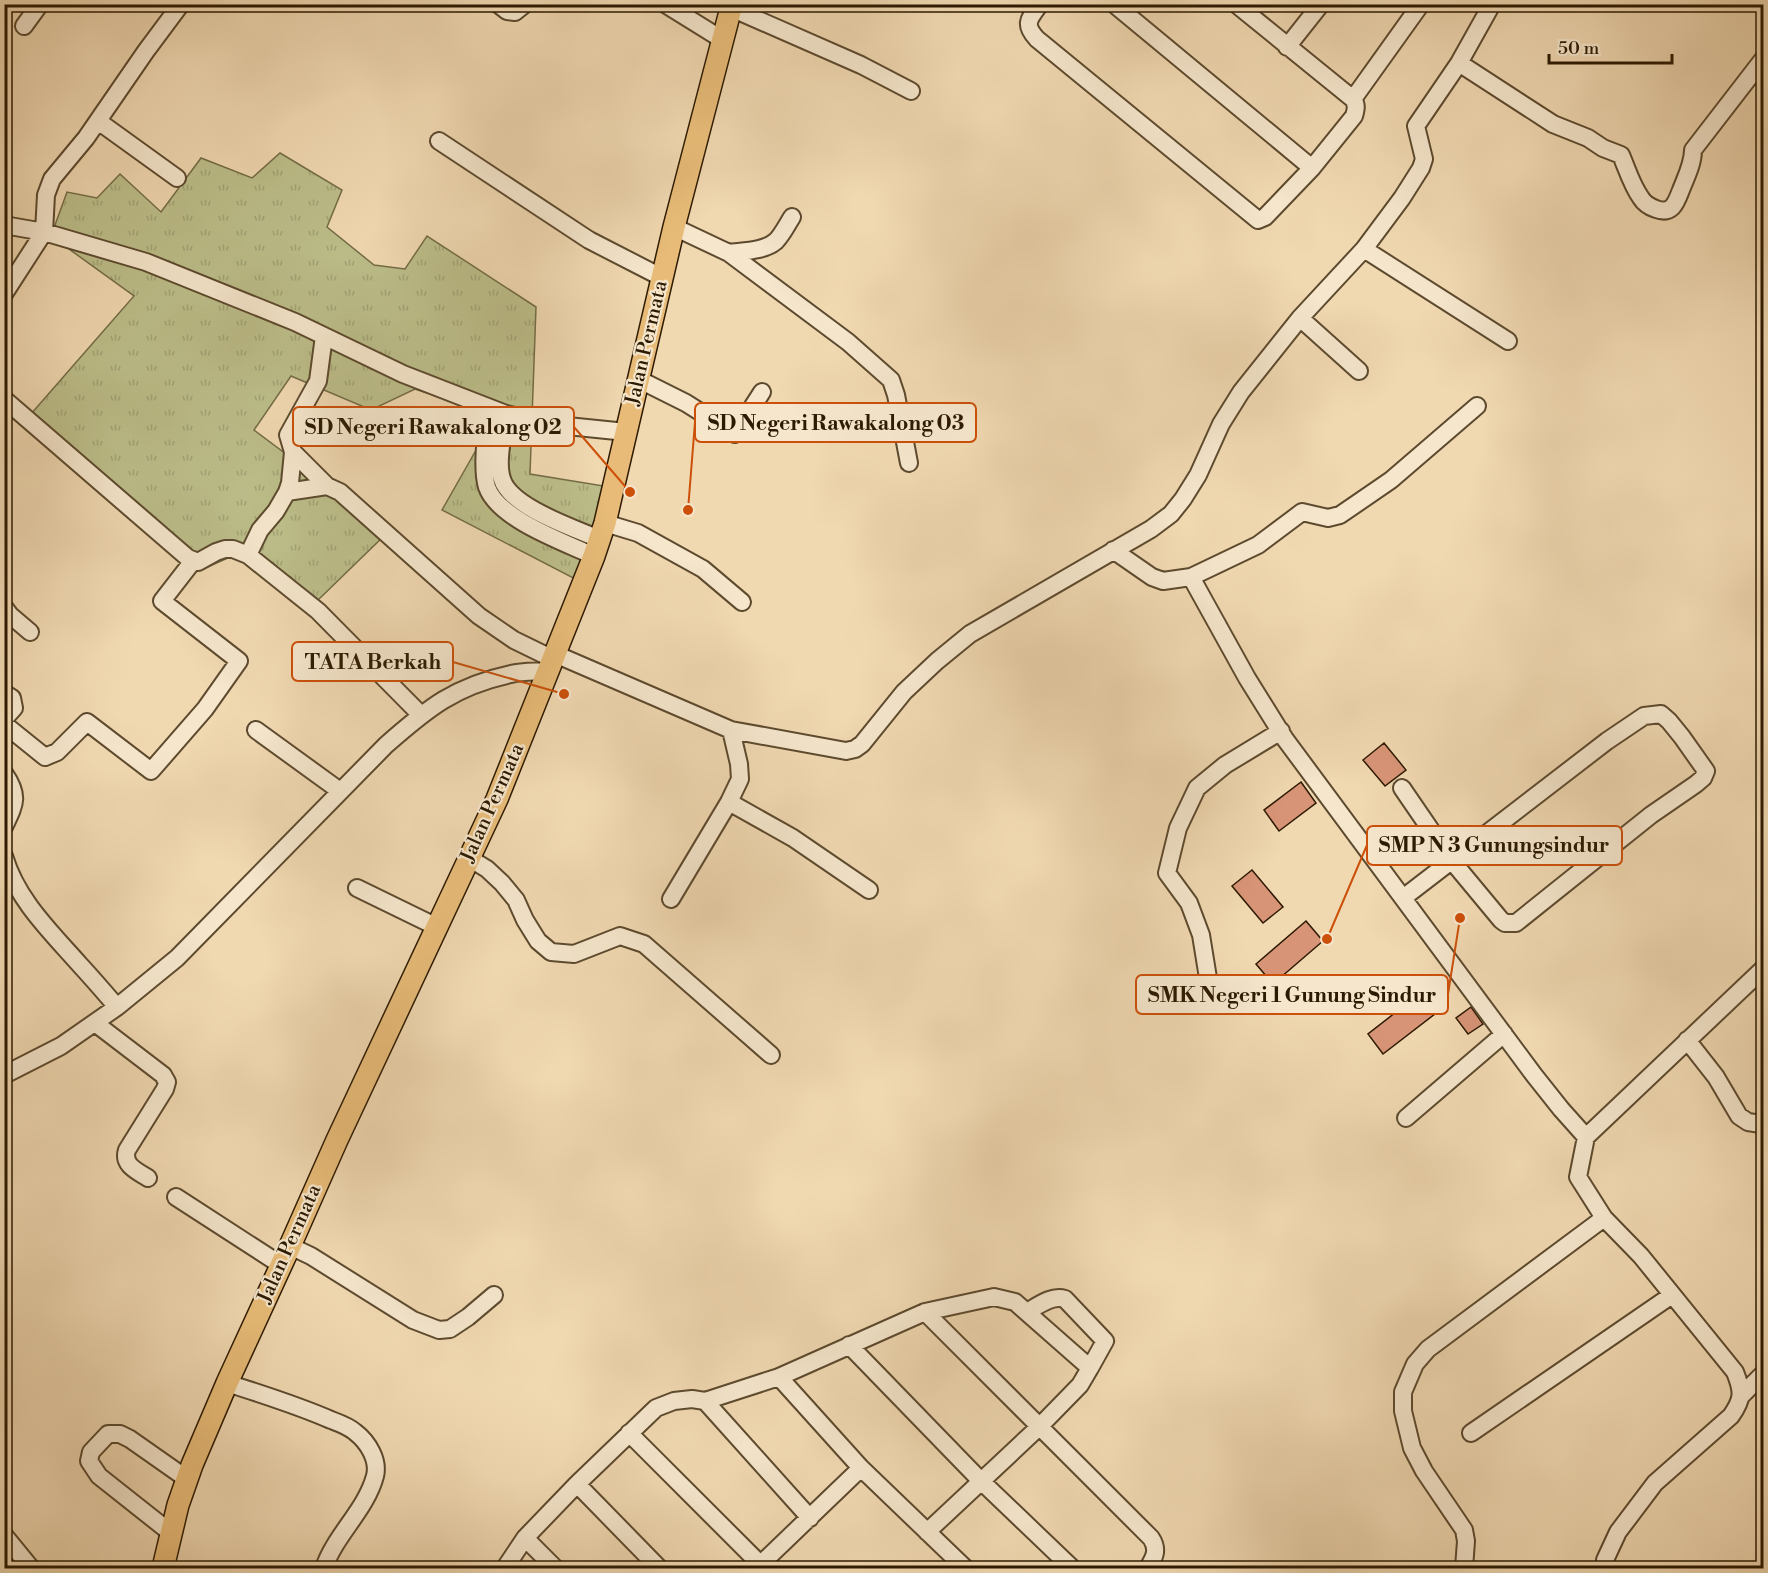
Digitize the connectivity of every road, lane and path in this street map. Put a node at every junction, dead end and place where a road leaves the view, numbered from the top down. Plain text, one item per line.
1 (40, 4) edge
2 (181, 4) edge
3 (498, 4) edge
4 (525, 4) edge
5 (665, 4) edge
6 (1040, 4) edge
7 (1114, 4) edge
8 (1236, 4) edge
9 (1320, 4) edge
10 (1421, 4) edge
11 (1492, 4) edge
12 (732, 6) edge
13 (24, 26) dead end
14 (723, 39) junction
15 (1287, 47) junction
16 (1764, 58) edge
17 (1459, 63) junction
18 (911, 91) dead end
19 (1353, 99) junction
20 (98, 121) junction
21 (439, 141) dead end
22 (1312, 168) junction
23 (177, 178) dead end
24 (792, 217) dead end
25 (4, 225) edge
26 (674, 227) junction
27 (44, 232) junction
28 (1364, 249) junction
29 (729, 254) junction
30 (663, 278) junction
31 (4, 294) edge
32 (1300, 318) junction
33 (324, 336) junction
34 (1508, 341) dead end
35 (1359, 371) dead end
36 (638, 379) junction
37 (762, 392) dead end
38 (4, 399) edge
39 (1477, 406) dead end
40 (488, 408) junction
41 (507, 414) junction
42 (626, 432) junction
43 (293, 452) junction
44 (909, 463) dead end
45 (327, 486) junction
46 (287, 492) junction
47 (599, 539) junction
48 (1113, 550) junction
49 (248, 555) junction
50 (193, 561) junction
51 (1191, 577) junction
52 (742, 602) dead end
53 (4, 607) edge
54 (30, 632) dead end
55 (552, 661) junction
56 (4, 693) edge
57 (420, 714) junction
58 (4, 719) edge
59 (4, 724) edge
60 (256, 730) dead end
61 (731, 730) junction
62 (1281, 731) junction
63 (4, 773) edge
64 (1402, 788) dead end
65 (340, 791) junction
66 (729, 802) junction
67 (4, 827) edge
68 (4, 856) edge
69 (469, 858) junction
70 (1452, 861) junction
71 (357, 888) dead end
72 (868, 890) dead end
73 (1403, 898) junction
74 (671, 899) dead end
75 (437, 927) junction
76 (1764, 968) edge
77 (1208, 978) dead end
78 (117, 1007) junction
79 (95, 1023) junction
80 (1504, 1034) junction
81 (1687, 1040) junction
82 (771, 1055) dead end
83 (4, 1075) edge
84 (1406, 1118) dead end
85 (1764, 1127) edge
86 (1586, 1137) junction
87 (148, 1178) dead end
88 (176, 1197) dead end
89 (1604, 1218) junction
90 (290, 1246) junction
91 (281, 1265) junction
92 (494, 1295) dead end
93 (1672, 1295) junction
94 (925, 1312) junction
95 (1027, 1312) junction
96 (849, 1345) junction
97 (1090, 1368) junction
98 (1764, 1373) edge
99 (779, 1377) junction
100 (226, 1383) junction
101 (1741, 1396) junction
102 (705, 1401) junction
103 (1039, 1427) junction
104 (629, 1433) junction
105 (1471, 1433) dead end
106 (861, 1468) junction
107 (187, 1479) junction
108 (980, 1480) junction
109 (577, 1484) junction
110 (810, 1518) junction
111 (927, 1532) junction
112 (171, 1533) junction
113 (4, 1535) edge
114 (525, 1538) junction
115 (762, 1567) edge
116 (31, 1569) edge
117 (163, 1569) edge
118 (324, 1569) edge
119 (505, 1569) edge
120 (555, 1569) edge
121 (659, 1569) edge
122 (965, 1569) edge
123 (1072, 1569) edge
124 (1148, 1569) edge
125 (1464, 1569) edge
126 (1605, 1569) edge

1 - 13 street
2 - 20 street
3 - 4 street
5 - 14 street
6 - 22 street
7 - 22 street
8 - 15 street
9 - 15 street
10 - 19 street
11 - 17 street
12 - 14 main road, Jalan Permata
12 - 18 street
14 - 26 main road, Jalan Permata
15 - 19 street
16 - 17 street
17 - 28 street
19 - 22 street
20 - 23 street
20 - 27 street
21 - 30 street
24 - 29 street
25 - 27 street
26 - 29 street
26 - 30 main road, Jalan Permata
27 - 31 street
27 - 33 street
28 - 32 street
28 - 34 street
29 - 44 street
30 - 36 main road, Jalan Permata
32 - 35 street
32 - 48 street
33 - 40 street
33 - 43 street
36 - 37 street
36 - 42 main road, Jalan Permata
38 - 50 street
39 - 51 street
40 - 41 street
40 - 47 street
41 - 42 street
41 - 47 street
42 - 47 main road, Jalan Permata
43 - 45 street
43 - 46 street
45 - 46 street
45 - 55 street
46 - 49 street
47 - 52 street
47 - 55 main road, Jalan Permata
48 - 51 street
48 - 61 street
49 - 50 street
49 - 57 street
50 - 59 street
51 - 62 street
53 - 54 street
55 - 57 street
55 - 61 street
55 - 69 main road, Jalan Permata
56 - 58 street
57 - 65 street
60 - 65 street
61 - 66 street
62 - 73 street
62 - 77 street
63 - 67 street
64 - 70 street
65 - 78 street
66 - 72 street
66 - 74 street
68 - 78 street
69 - 75 main road, Jalan Permata
69 - 82 street
70 - 70 street
70 - 73 street
71 - 75 street
73 - 80 street
75 - 90 main road, Jalan Permata
76 - 81 street
78 - 79 street
79 - 83 street
79 - 87 street
80 - 84 street
80 - 86 street
81 - 85 street
81 - 86 street
86 - 89 street
88 - 91 street
89 - 93 street
89 - 125 street
90 - 91 main road, Jalan Permata
90 - 92 street
91 - 100 main road, Jalan Permata
93 - 101 street
93 - 105 street
94 - 95 street
94 - 96 street
94 - 103 street
95 - 97 street
95 - 97 street
96 - 99 street
96 - 108 street
97 - 103 street
98 - 101 street
99 - 102 street
99 - 106 street
100 - 107 main road, Jalan Permata
100 - 118 street
101 - 126 street
102 - 104 street
102 - 110 street
103 - 108 street
103 - 124 street
104 - 109 street
104 - 115 street
106 - 110 street
106 - 111 street
107 - 112 main road, Jalan Permata
107 - 112 street
108 - 111 street
108 - 123 street
109 - 114 street
109 - 121 street
110 - 115 street
111 - 122 street
112 - 117 main road, Jalan Permata
113 - 116 street
114 - 119 street
114 - 120 street

